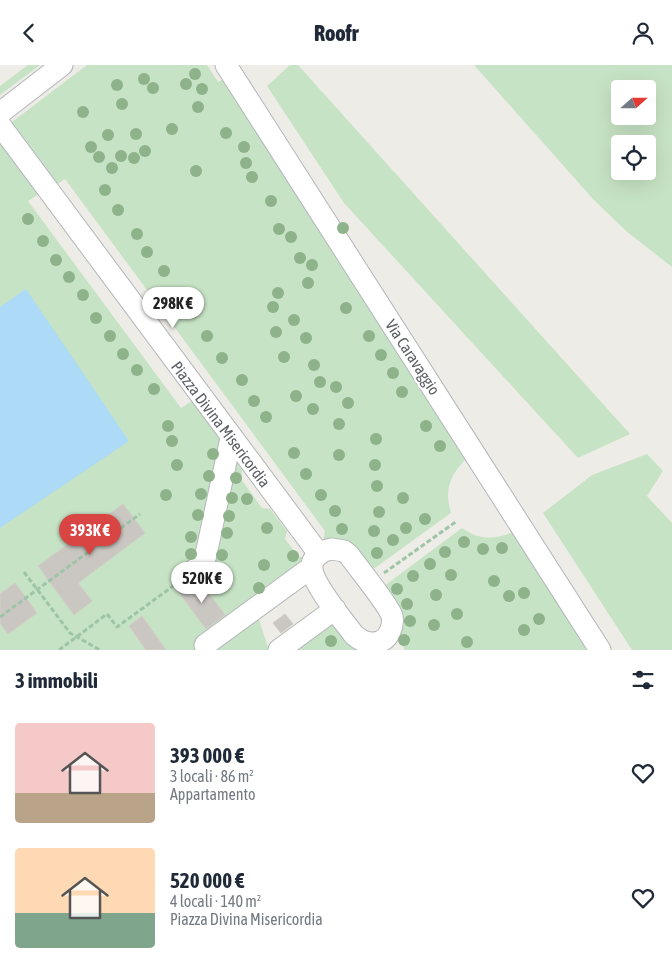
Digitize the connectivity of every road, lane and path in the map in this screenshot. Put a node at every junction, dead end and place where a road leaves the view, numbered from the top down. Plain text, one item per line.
1 (62, 65) edge
2 (226, 65) edge
3 (0, 113) edge
4 (0, 125) edge
5 (231, 438) junction
6 (140, 514) dead end
7 (457, 521) dead end
8 (315, 561) junction
9 (193, 571) joint
10 (24, 572) dead end
11 (370, 583) junction
12 (37, 590) junction
13 (336, 609) junction
14 (0, 617) edge
15 (76, 637) junction
16 (390, 644) edge
17 (205, 645) dead end
18 (59, 650) edge
19 (100, 650) edge
20 (280, 650) edge
21 (600, 650) edge

1 - 3 street
2 - 21 street, Via Caravaggio
4 - 5 street, Piazza Divina Misericordia
5 - 8 street, Piazza Divina Misericordia
5 - 9 street
6 - 12 path
7 - 11 path
8 - 11 street, Piazza Divina Misericordia
8 - 13 street, Piazza Divina Misericordia
8 - 17 street
9 - 15 path
10 - 12 path
11 - 16 street, Piazza Divina Misericordia
12 - 14 path
12 - 15 path
13 - 16 street, Piazza Divina Misericordia
13 - 20 street
15 - 18 path
15 - 19 path

